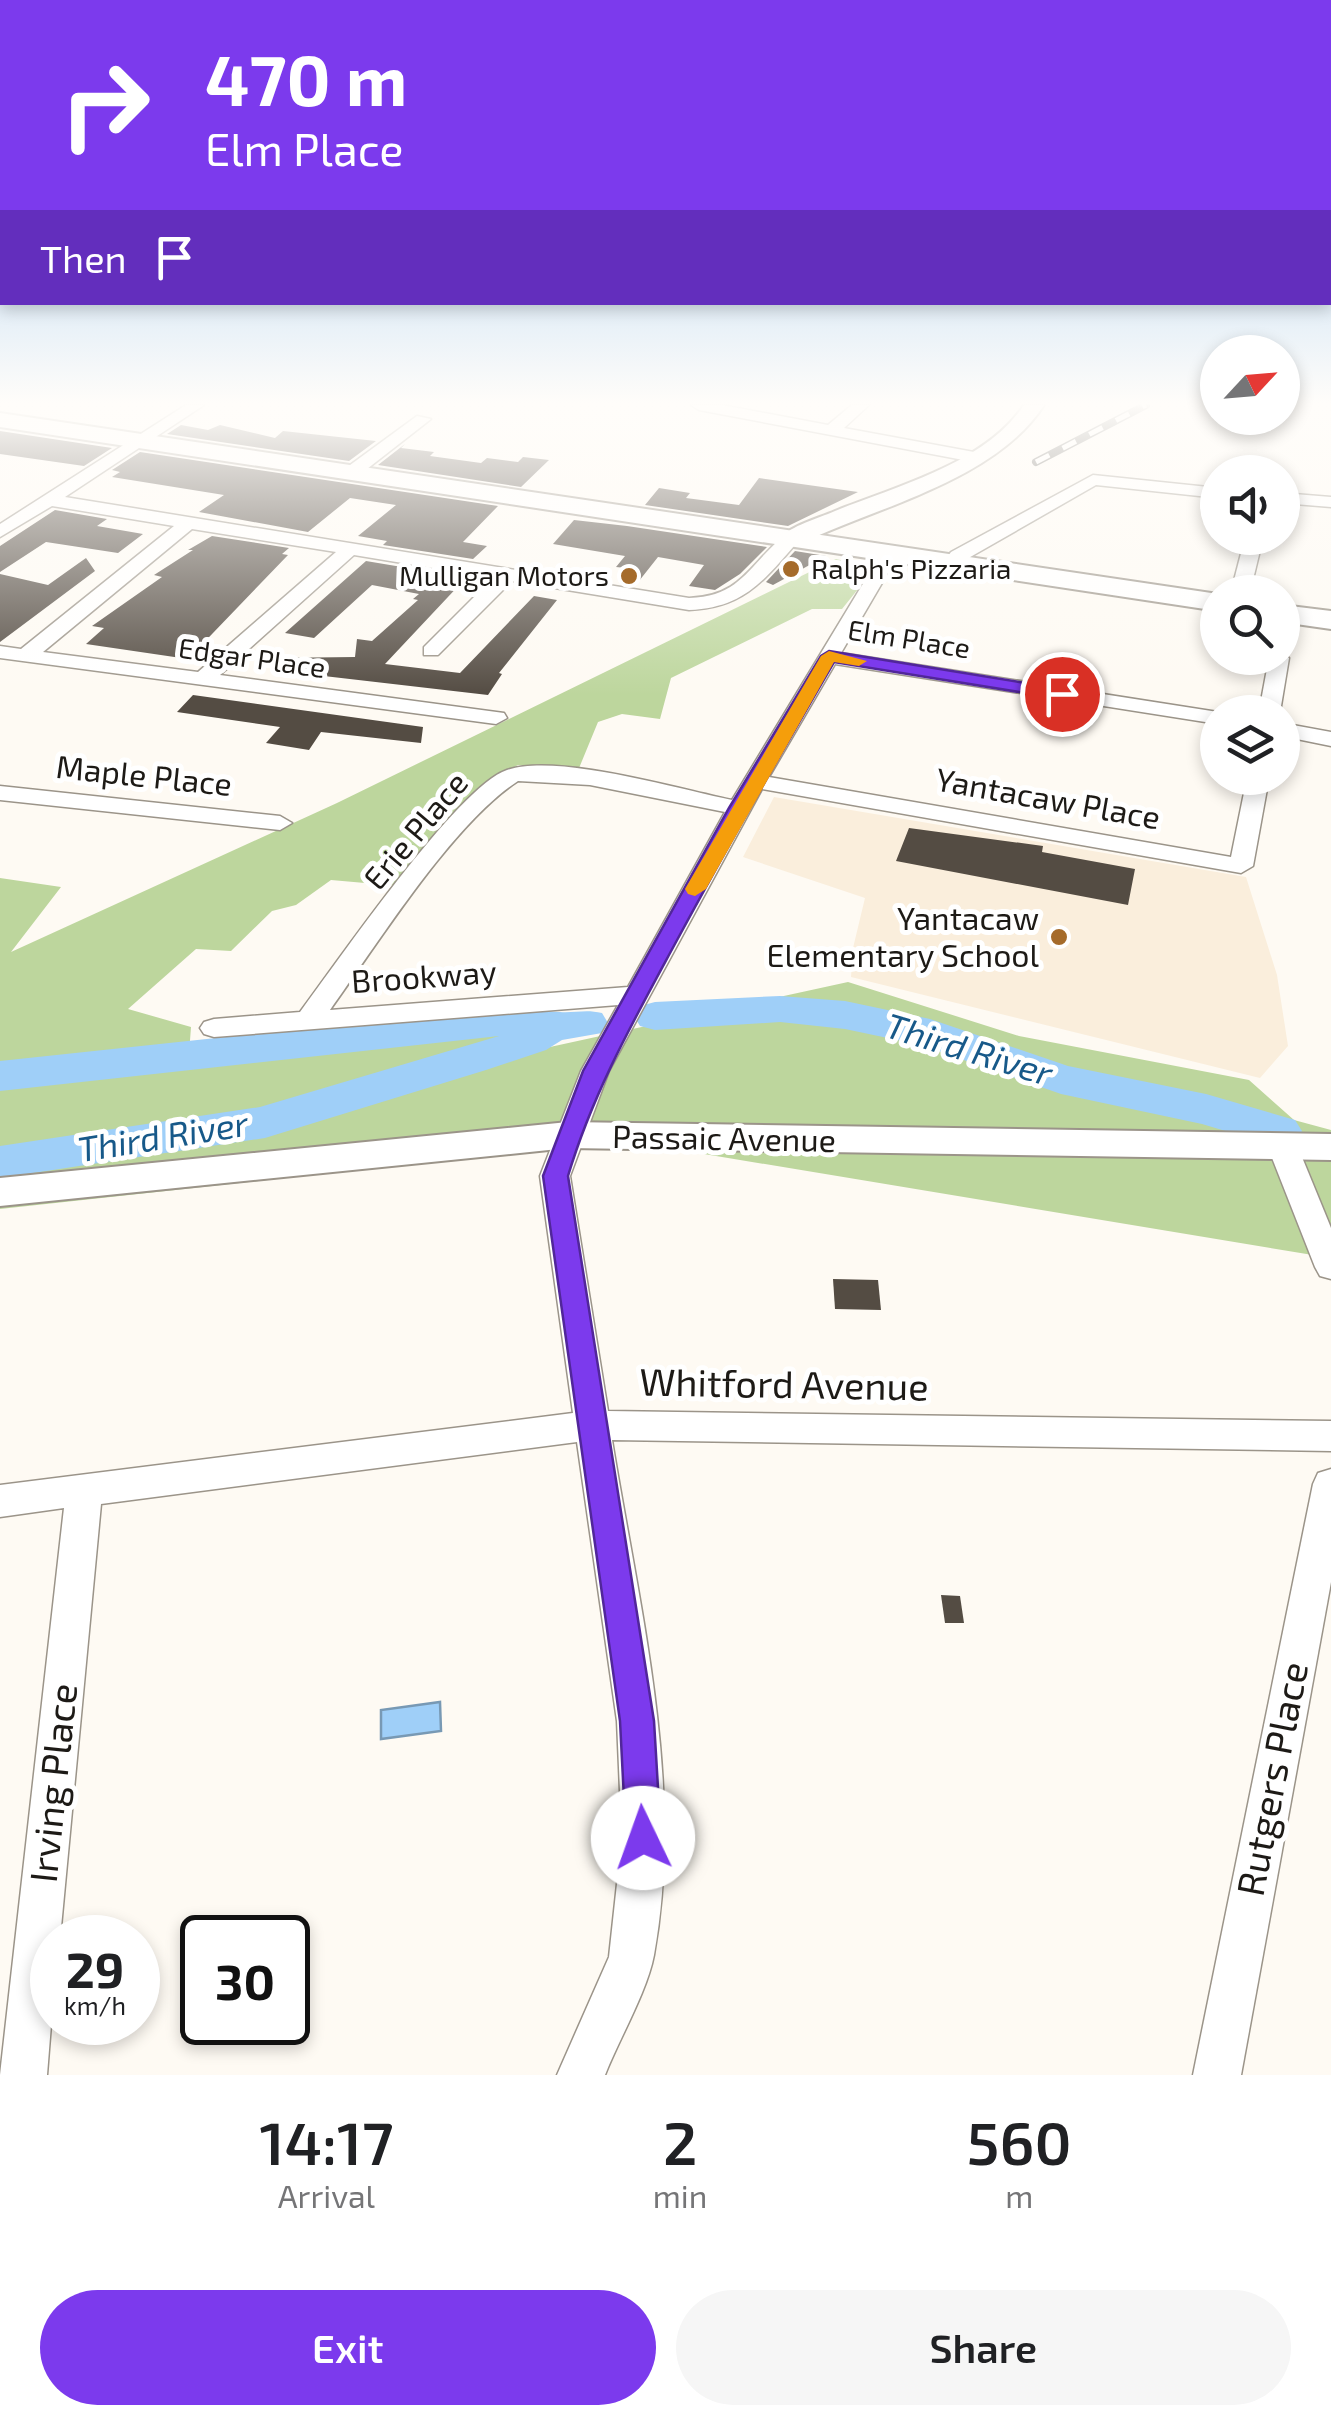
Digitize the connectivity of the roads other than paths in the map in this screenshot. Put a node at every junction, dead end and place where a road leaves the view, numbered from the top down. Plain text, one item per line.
1 (46, 502) edge
2 (60, 502) edge
3 (550, 502) edge
4 (878, 502) edge
5 (1054, 502) edge
6 (0, 513) edge
7 (24, 517) junction
8 (844, 518) junction
9 (188, 523) junction
10 (0, 532) edge
11 (791, 538) junction
12 (825, 544) junction
13 (350, 549) junction
14 (890, 554) junction
15 (952, 563) junction
16 (507, 575) junction
17 (1200, 600) edge
18 (1331, 620) edge
19 (1300, 621) edge
20 (431, 651) dead end
21 (0, 652) edge
22 (26, 655) junction
23 (829, 656) junction
24 (203, 679) junction
25 (1200, 715) edge
26 (496, 718) dead end
27 (1300, 733) edge
28 (1331, 739) edge
29 (0, 793) edge
30 (747, 795) junction
31 (1255, 795) edge
32 (280, 823) dead end
33 (639, 995) junction
34 (308, 1021) junction
35 (214, 1028) dead end
36 (568, 1135) junction
37 (1282, 1146) junction
38 (1331, 1147) edge
39 (0, 1192) edge
40 (1331, 1267) edge
41 (594, 1425) junction
42 (1331, 1436) edge
43 (1331, 1484) edge
44 (84, 1490) junction
45 (0, 1501) edge
46 (23, 2075) edge
47 (581, 2075) edge
48 (1217, 2075) edge

1 - 7 street
2 - 9 street
3 - 11 main road
4 - 8 street
5 - 15 street
6 - 7 street
7 - 10 street
8 - 11 street
8 - 12 street
9 - 13 street
9 - 22 street
11 - 12 main road
11 - 16 street
12 - 14 main road
13 - 16 street
13 - 24 street
14 - 15 main road
14 - 23 street
15 - 17 main road
16 - 20 street
18 - 19 main road
21 - 22 street, Edgar Place
22 - 24 street, Edgar Place
23 - 25 street, Elm Place
23 - 30 street
24 - 26 street, Edgar Place
27 - 28 street
29 - 32 street, Maple Place
30 - 31 street, Yantacaw Place
30 - 33 street
30 - 34 street, Erie Place
33 - 34 street, Brookway
33 - 36 street
34 - 35 street, Brookway
36 - 37 street, Passaic Avenue
36 - 39 street, Passaic Avenue
36 - 41 street
37 - 38 street, Passaic Avenue
37 - 40 street
41 - 42 street, Whitford Avenue
41 - 44 street, Whitford Avenue
41 - 47 street
43 - 48 street, Rutgers Place
44 - 45 street, Whitford Avenue
44 - 46 street, Irving Place

